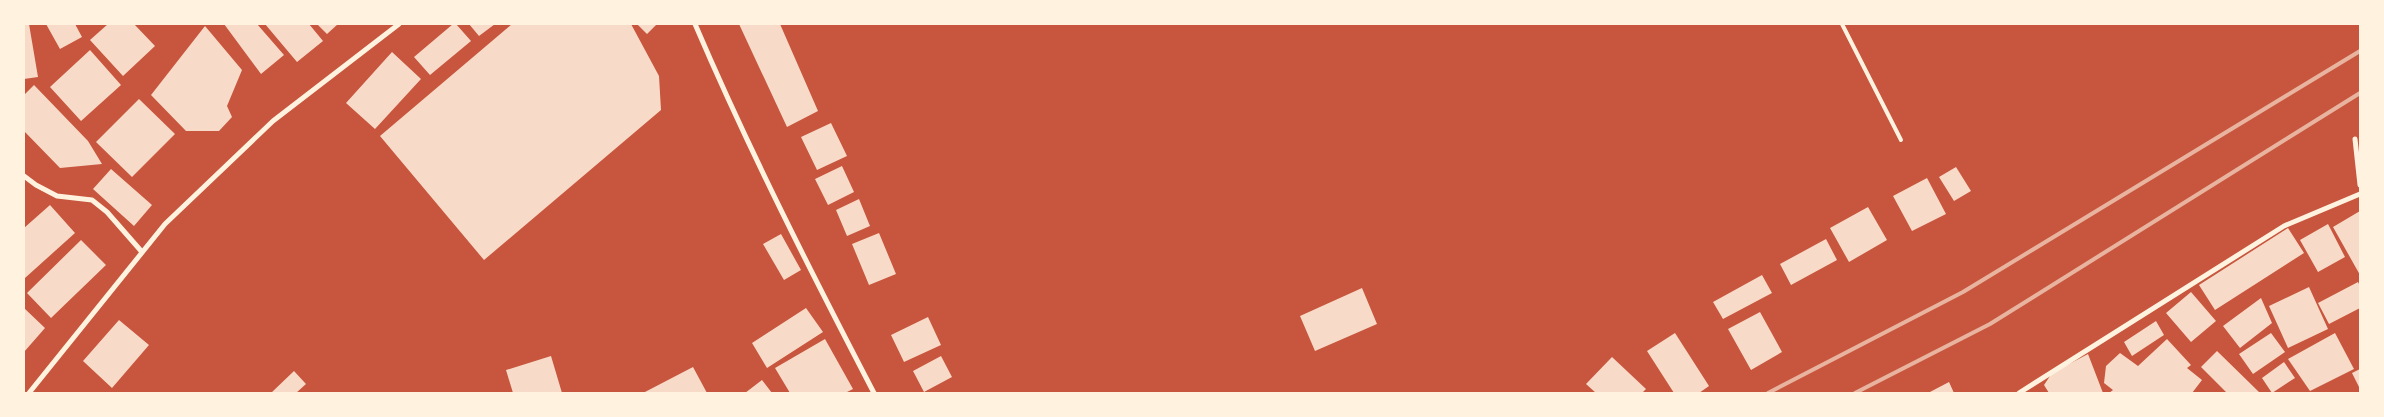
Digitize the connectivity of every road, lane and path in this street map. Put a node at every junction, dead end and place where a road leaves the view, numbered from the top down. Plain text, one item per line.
1 (399, 24) edge
2 (695, 24) edge
3 (1842, 24) edge
4 (2355, 138) dead end
5 (1901, 140) dead end
6 (24, 176) edge
7 (2360, 185) edge
8 (2360, 194) edge
9 (142, 252) junction
10 (29, 393) edge
11 (874, 393) edge
12 (2019, 393) edge

1 - 9 street
2 - 11 street
3 - 5 lane
4 - 7 street
6 - 9 street
8 - 12 street
9 - 10 street

